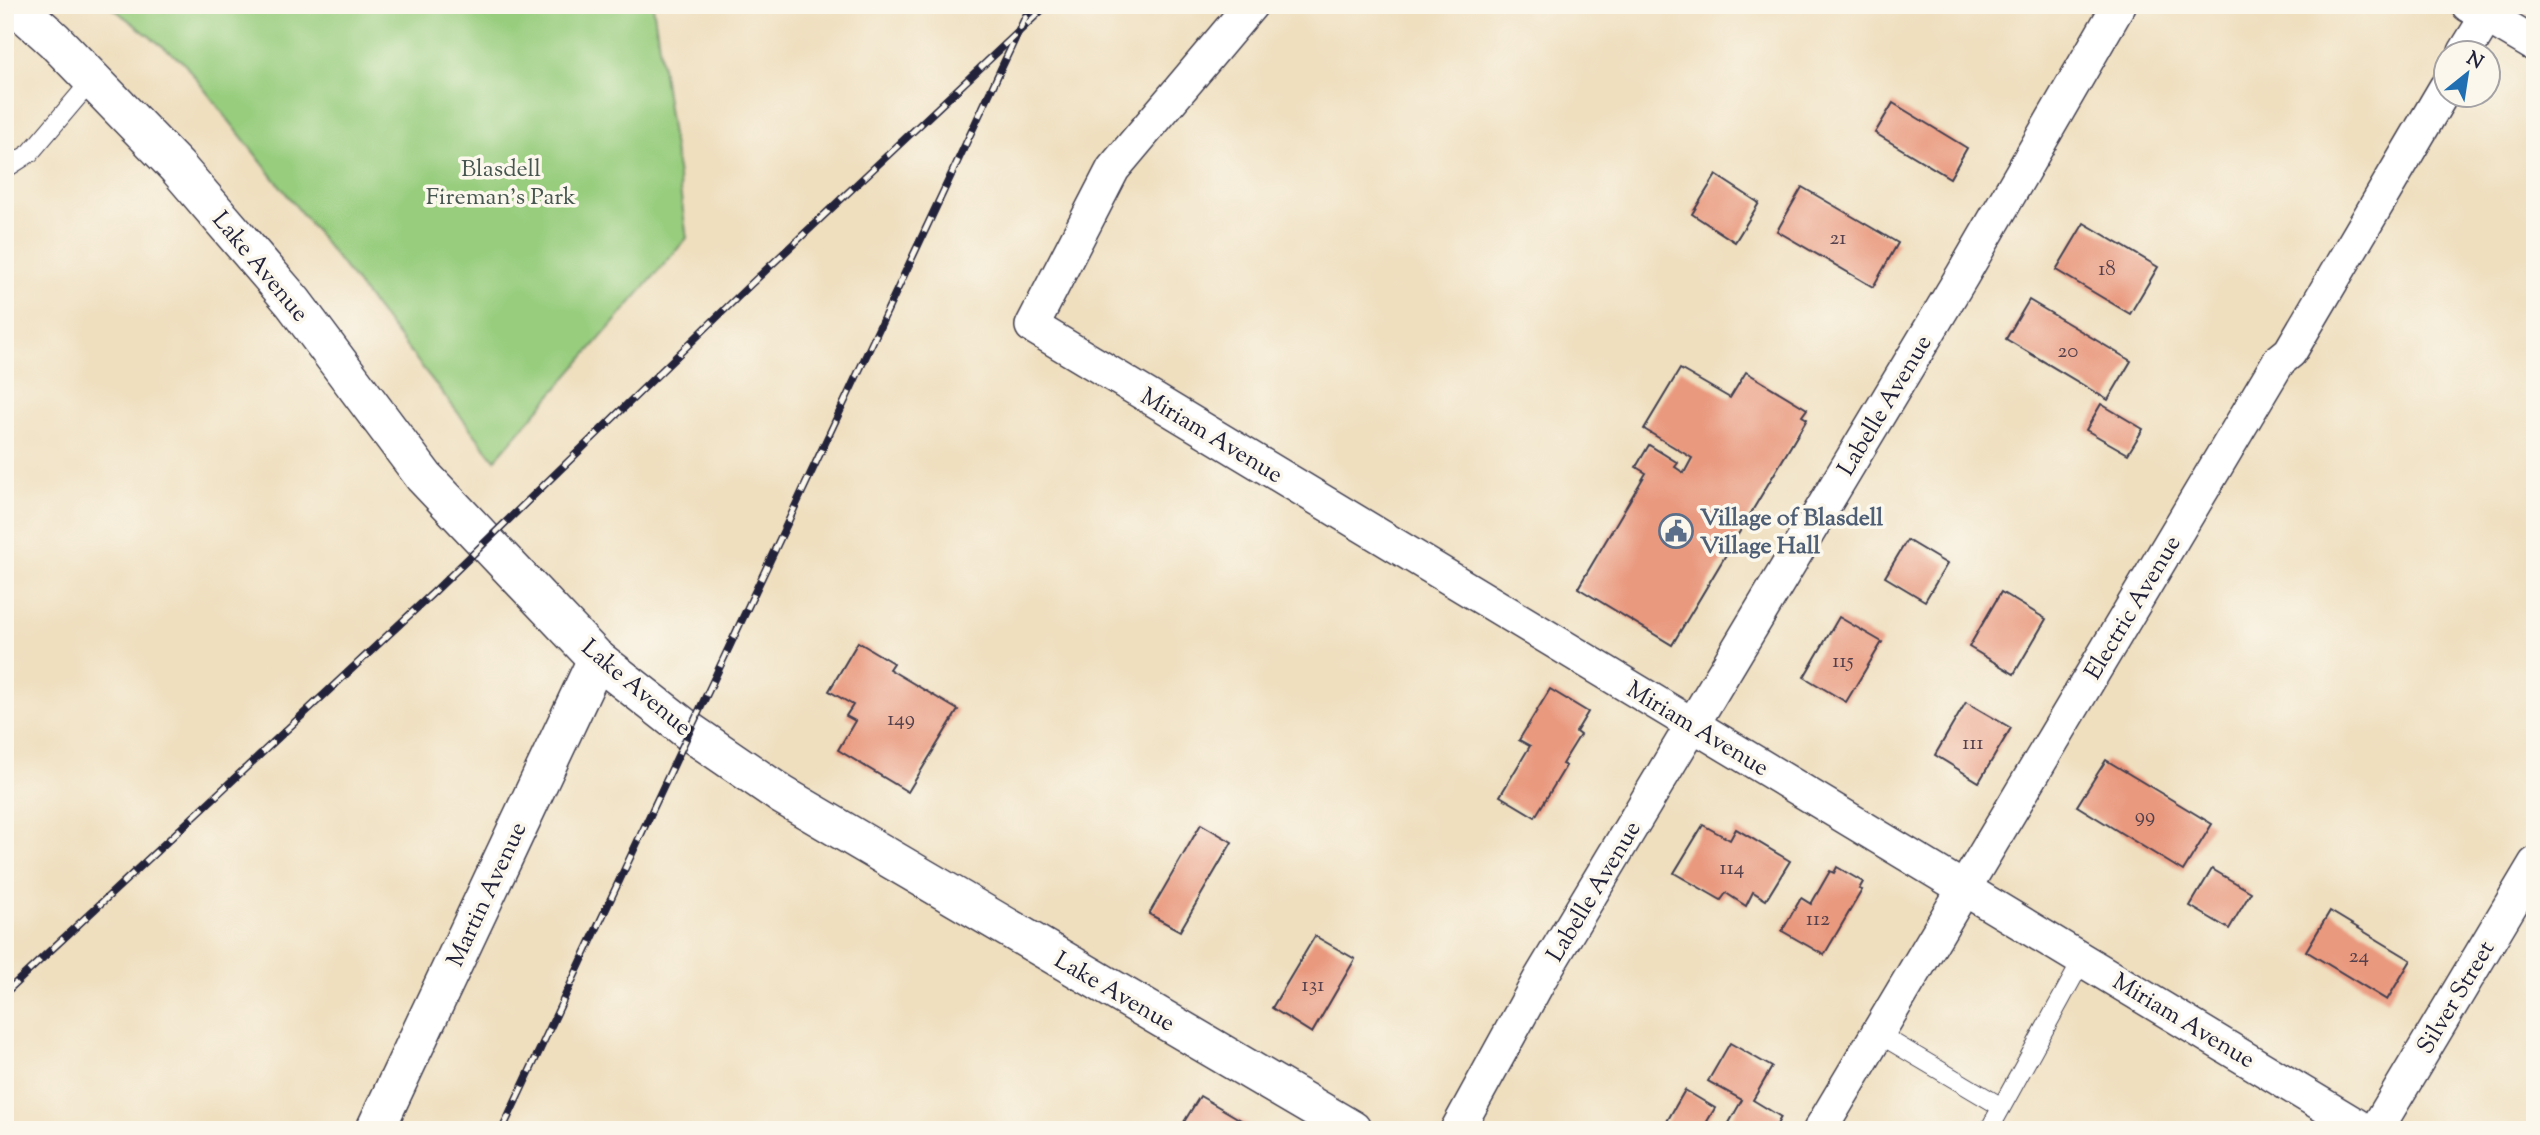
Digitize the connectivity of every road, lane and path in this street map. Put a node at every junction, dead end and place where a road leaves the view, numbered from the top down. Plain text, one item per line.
1 (15, 5) edge
2 (1251, 5) edge
3 (2119, 5) edge
4 (2483, 9) edge
5 (2471, 38) edge
6 (2535, 45) edge
7 (92, 80) junction
8 (2432, 108) edge
9 (5, 169) edge
10 (597, 659) junction
11 (1693, 725) junction
12 (2535, 864) edge
13 (1964, 887) junction
14 (2083, 959) junction
15 (1877, 1033) junction
16 (2000, 1107) junction
17 (375, 1130) edge
18 (1352, 1130) edge
19 (1457, 1130) edge
20 (1820, 1130) edge
21 (1989, 1130) edge
22 (2364, 1130) edge
23 (2376, 1130) edge

1 - 7 street, Lake Avenue
2 - 11 street, Miriam Avenue
3 - 11 street, Labelle Avenue
4 - 5 street
4 - 6 street
7 - 9 lane
7 - 10 street, Lake Avenue
8 - 13 street, Electric Avenue
10 - 17 street, Martin Avenue
10 - 18 street, Lake Avenue
11 - 13 street, Miriam Avenue
11 - 19 street, Labelle Avenue
12 - 23 street, Silver Street
13 - 14 street, Miriam Avenue
13 - 15 street, Electric Avenue
14 - 16 lane
14 - 22 street, Miriam Avenue
15 - 16 lane
15 - 20 street, Electric Avenue
16 - 21 lane

